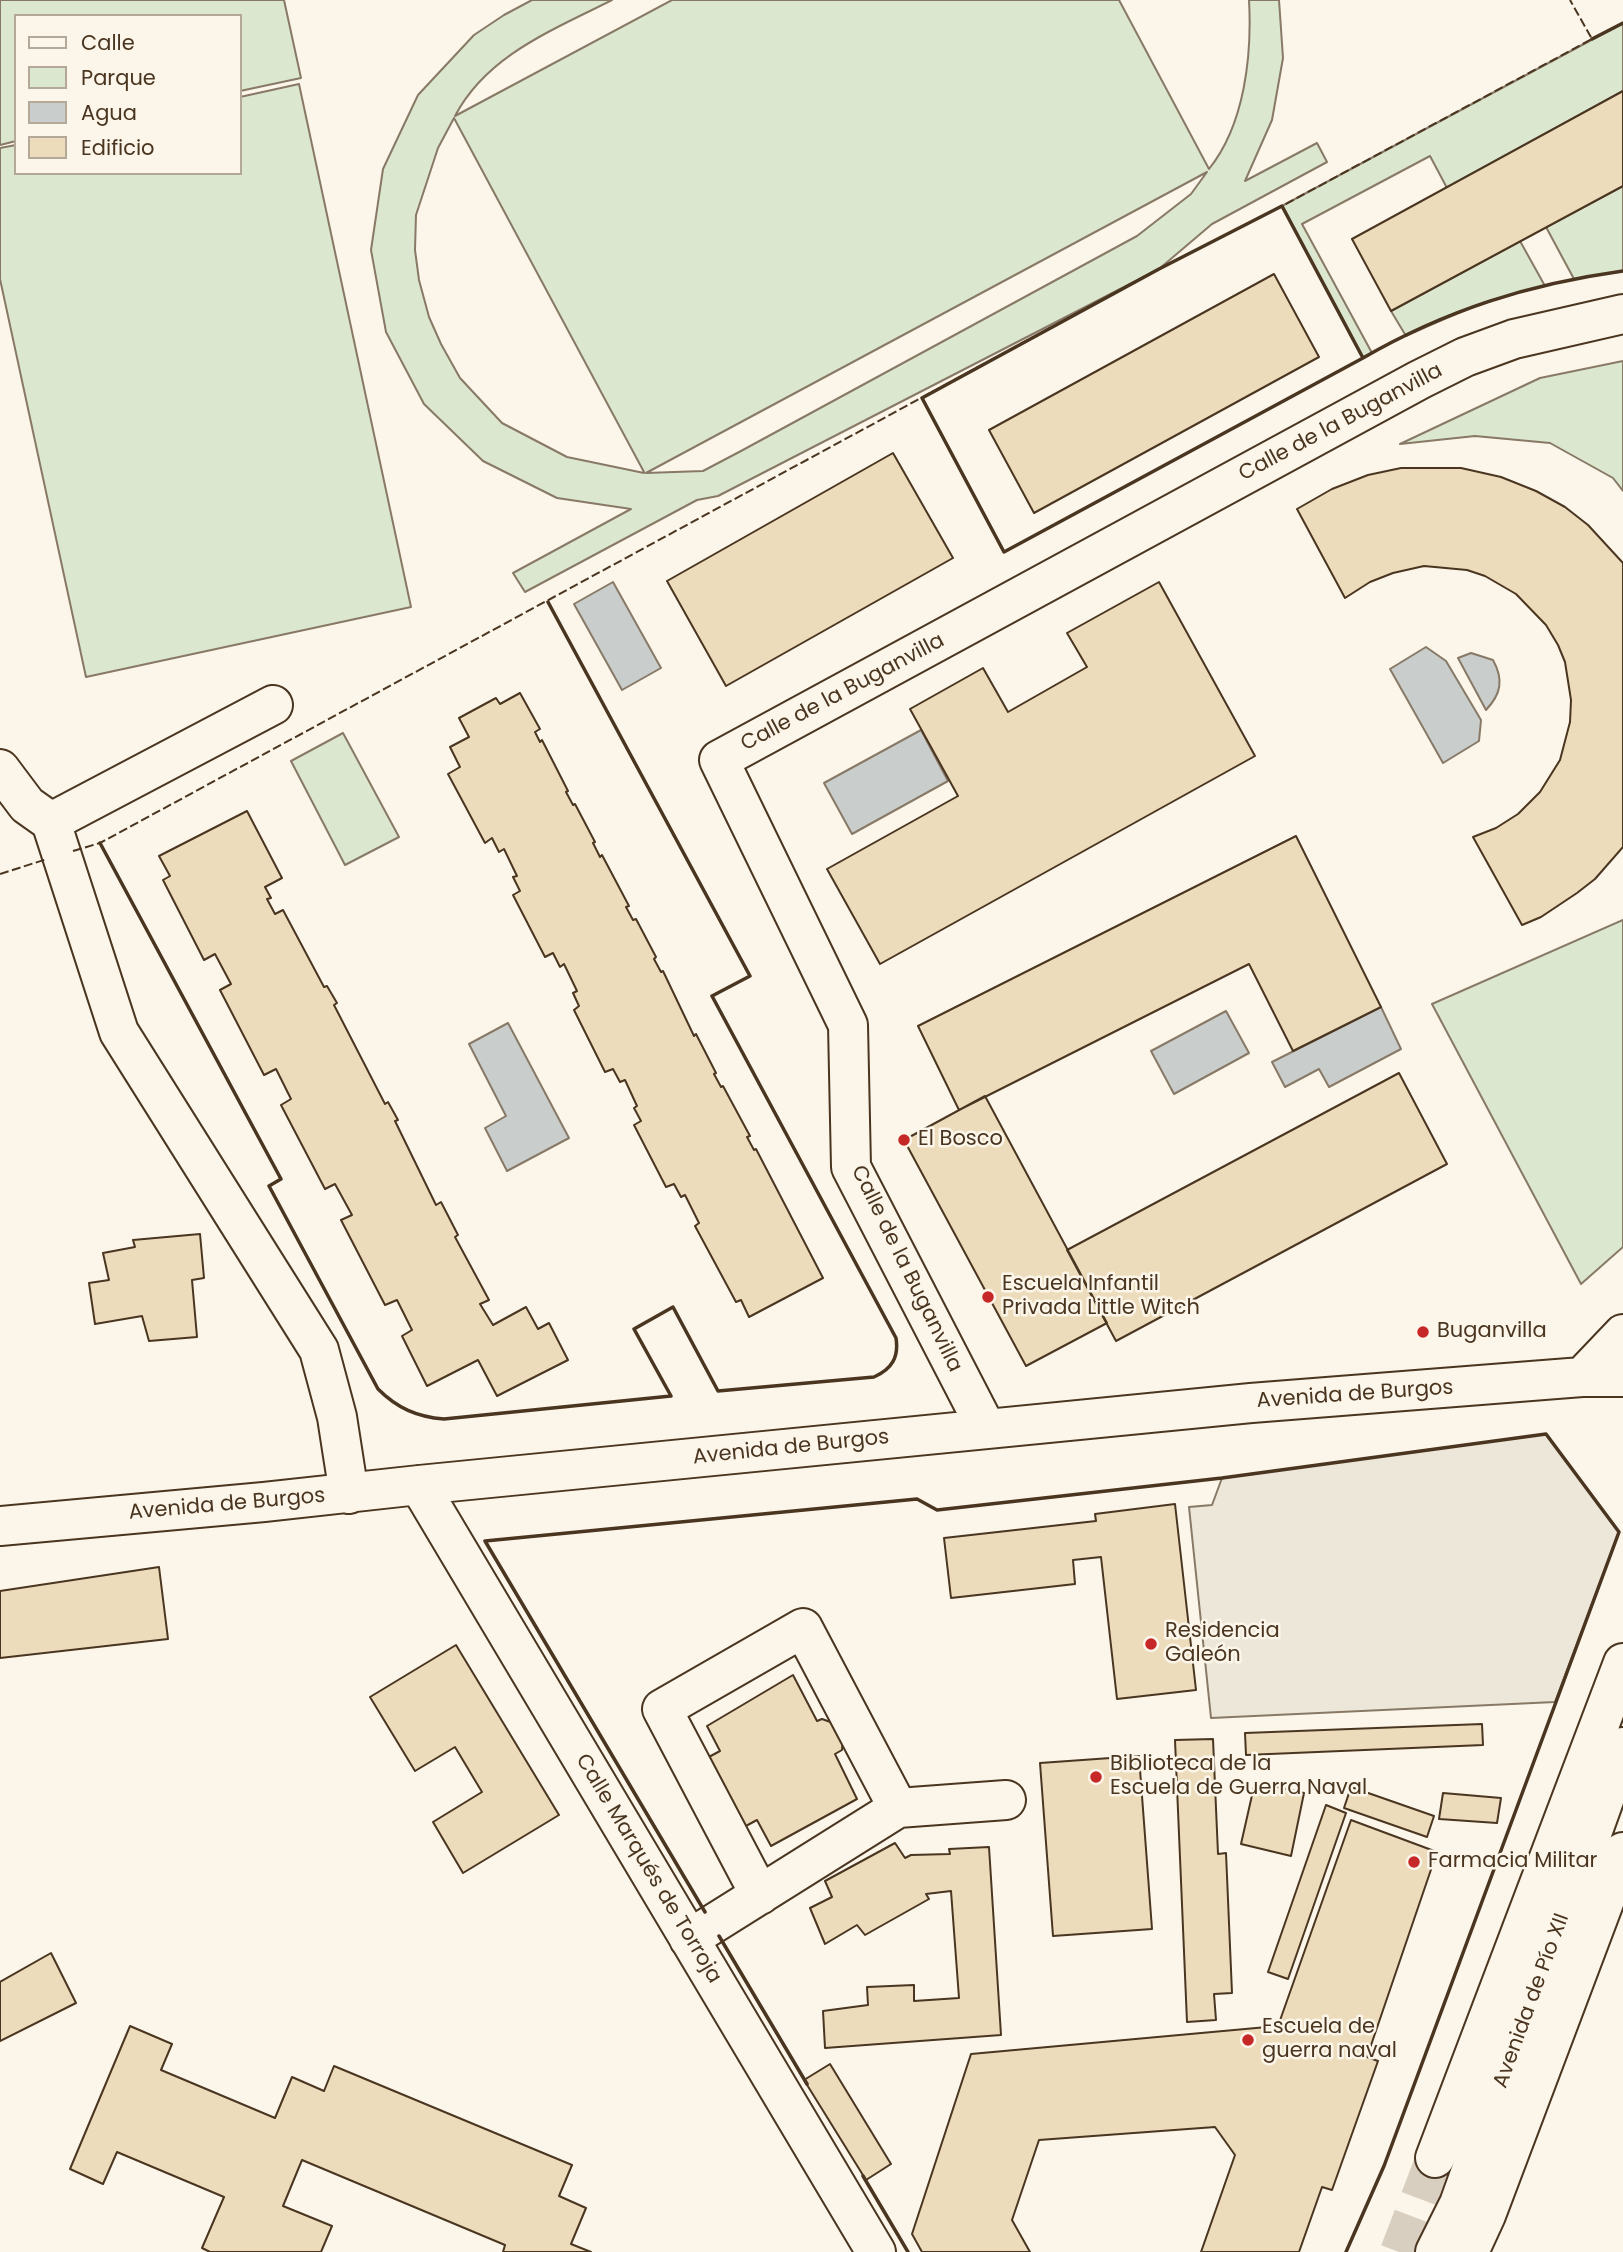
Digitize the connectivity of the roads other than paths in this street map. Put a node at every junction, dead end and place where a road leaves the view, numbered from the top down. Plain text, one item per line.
1 (1623, 314) edge
2 (273, 705) dead end
3 (0, 769) edge
4 (51, 822) junction
5 (1623, 1335) edge
6 (1582, 1377) junction
7 (1623, 1377) edge
8 (986, 1428) junction
9 (419, 1485) junction
10 (349, 1494) junction
11 (0, 1526) edge
12 (1623, 1663) edge
13 (1623, 1747) edge
14 (1006, 1800) dead end
15 (898, 1808) junction
16 (1623, 1852) edge
17 (760, 1895) junction
18 (689, 1939) junction
19 (1435, 2158) tunnel mouth
20 (876, 2252) edge
21 (1435, 2252) edge
22 (1469, 2252) edge

1 - 8 street, Calle de la Buganvilla
2 - 4 street
3 - 4 street
4 - 10 street
5 - 6 street
6 - 7 street, Avenida de Burgos
6 - 8 street, Avenida de Burgos
8 - 9 street, Avenida de Burgos
9 - 10 street, Avenida de Burgos
9 - 18 street, Calle Marqués de Torroja
10 - 11 street, Avenida de Burgos
12 - 19 street
13 - 21 street, Avenida de Pío XII
14 - 15 street
15 - 17 street
15 - 17 street
16 - 22 street, Avenida de Pío XII
17 - 18 street
18 - 20 street, Calle Marqués de Torroja

